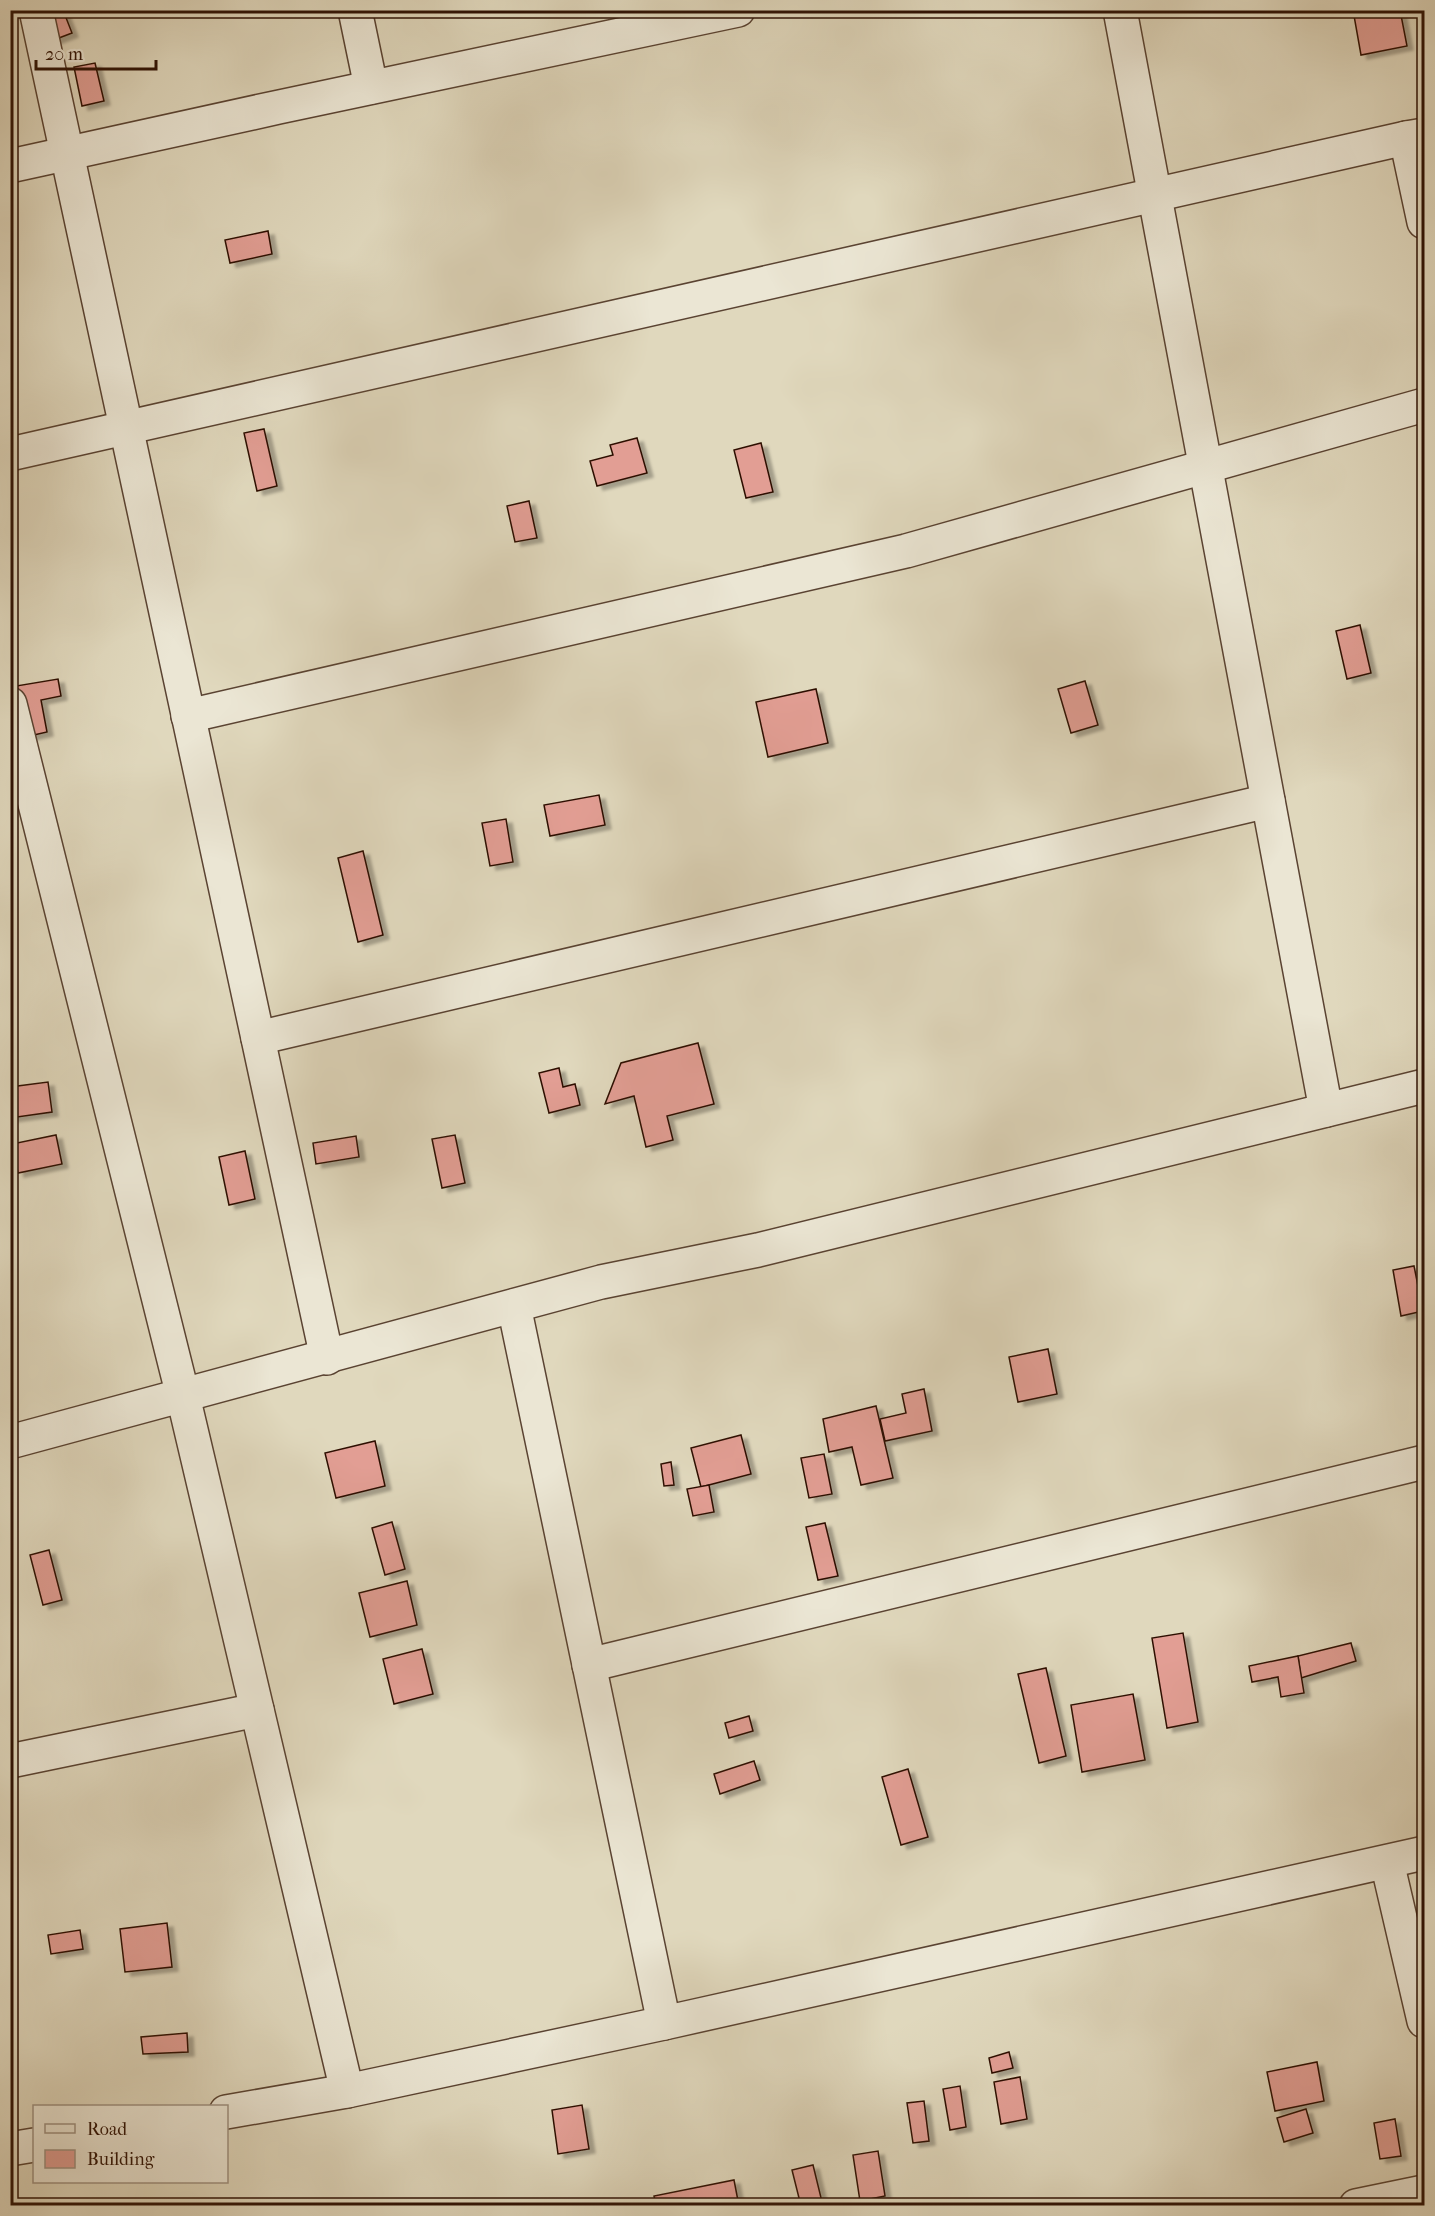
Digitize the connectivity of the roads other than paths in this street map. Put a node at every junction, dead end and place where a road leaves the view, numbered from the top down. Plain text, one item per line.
1 (36, 10) edge
2 (355, 10) edge
3 (738, 10) edge
4 (1120, 10) edge
5 (371, 87) junction
6 (1415, 137) edge
7 (67, 154) junction
8 (10, 166) edge
9 (1155, 195) junction
10 (1425, 222) edge
11 (1425, 405) edge
12 (126, 427) junction
13 (10, 453) edge
14 (1206, 467) junction
15 (10, 704) edge
16 (188, 716) junction
17 (1268, 801) junction
18 (258, 1038) junction
19 (1425, 1086) edge
20 (1326, 1110) junction
21 (514, 1306) junction
22 (327, 1358) junction
23 (183, 1396) junction
24 (10, 1442) edge
25 (1425, 1462) edge
26 (589, 1665) junction
27 (257, 1710) junction
28 (10, 1761) edge
29 (1425, 1853) edge
30 (1387, 1862) junction
31 (1425, 2020) edge
32 (664, 2023) junction
33 (346, 2091) junction
34 (228, 2112) edge
35 (33, 2145) edge
36 (10, 2150) edge
37 (1425, 2192) edge
38 (1356, 2205) edge

1 - 7 street
2 - 5 street
3 - 5 street
4 - 9 street
5 - 7 street
6 - 9 street
6 - 10 street
7 - 8 street
7 - 12 street
9 - 12 street
9 - 14 street
11 - 14 street
12 - 13 street
12 - 16 street
14 - 16 street
14 - 17 street
15 - 23 street
16 - 18 street
17 - 18 street
17 - 20 street
18 - 22 street
19 - 20 street
20 - 21 street
21 - 22 street
21 - 26 street
22 - 23 street
23 - 24 street
23 - 27 street
25 - 26 street
26 - 32 street
27 - 28 street
27 - 33 street
29 - 30 street
30 - 31 street
30 - 32 street
32 - 33 street
33 - 34 street
35 - 36 street
37 - 38 street

